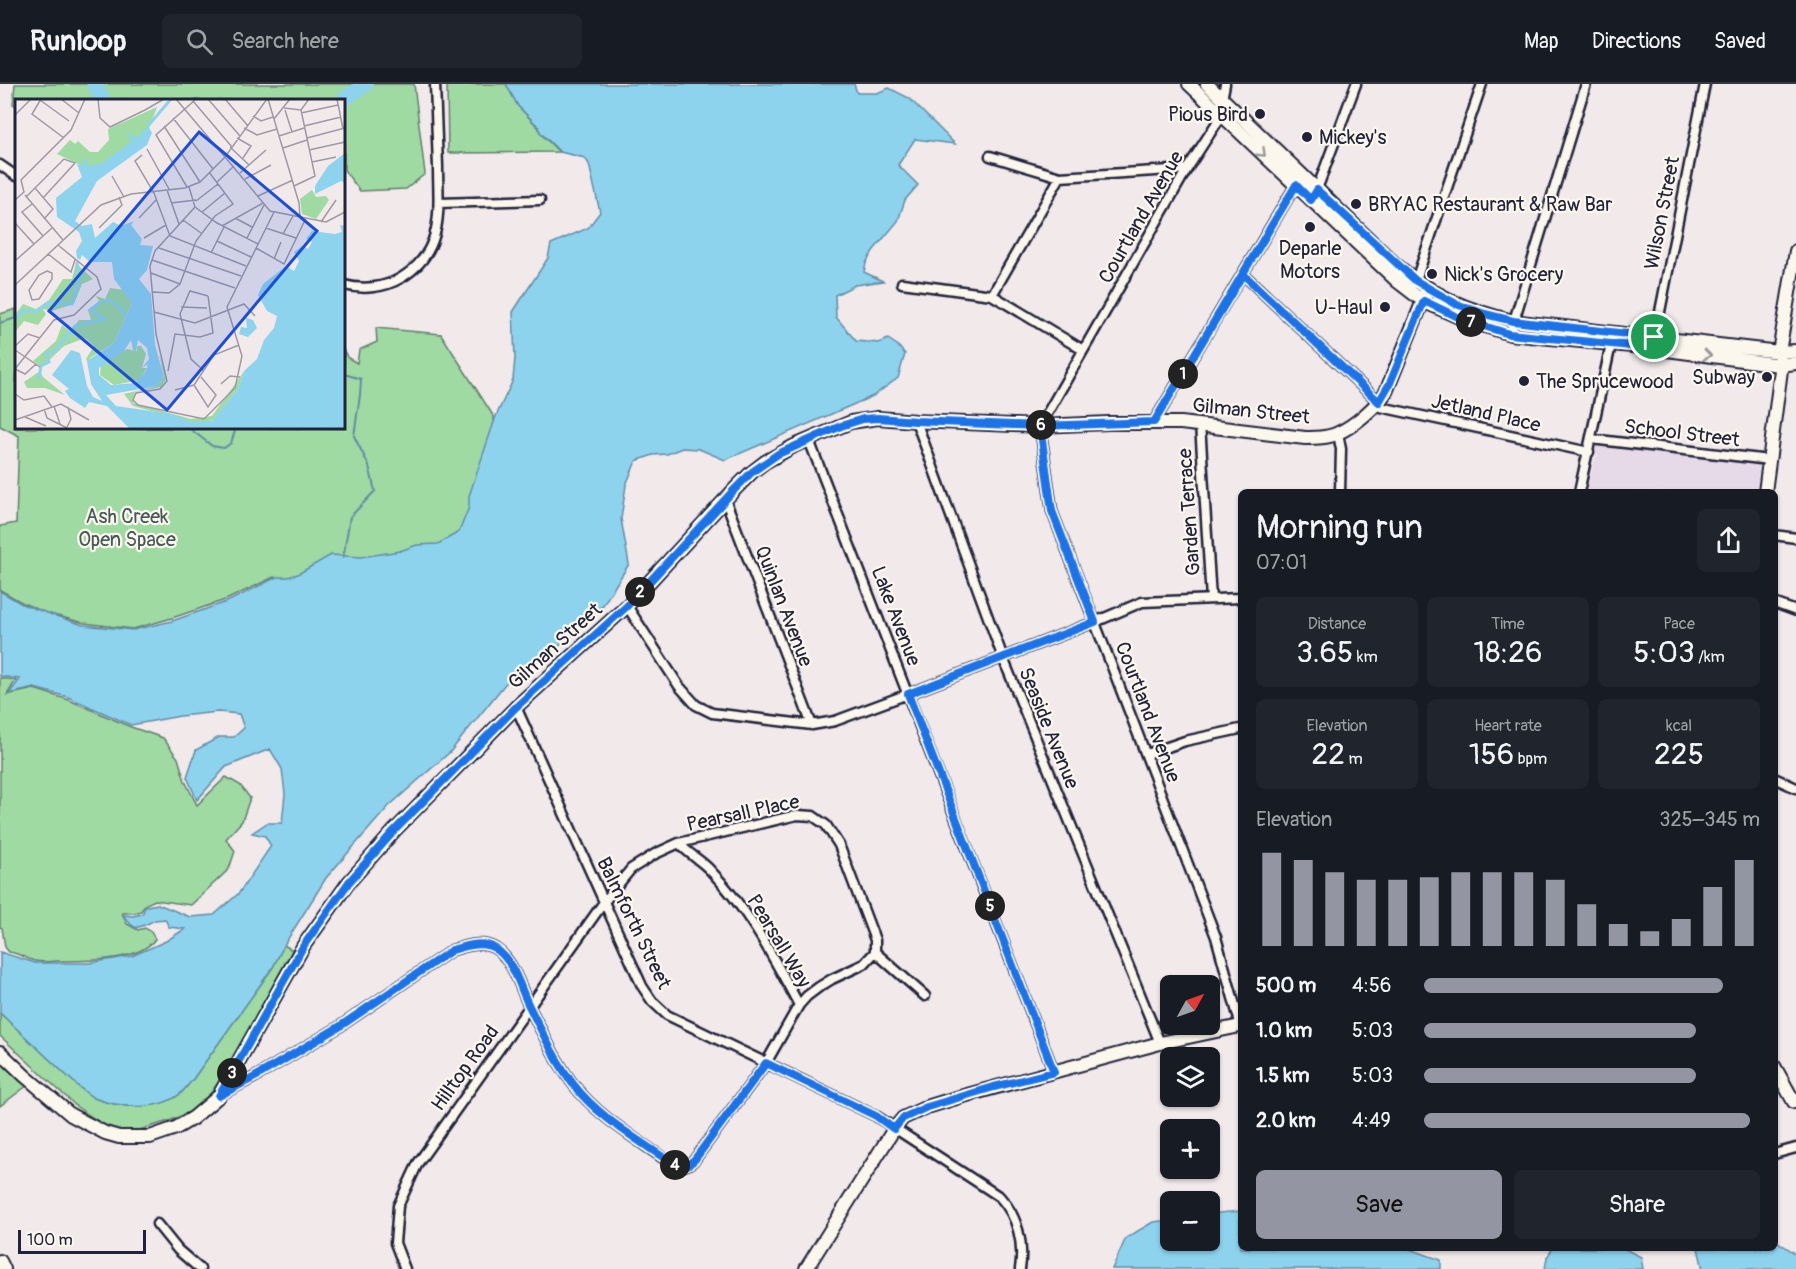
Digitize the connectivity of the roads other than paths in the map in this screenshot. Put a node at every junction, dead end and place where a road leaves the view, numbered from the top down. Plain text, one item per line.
1 (435, 84) edge
2 (1189, 84) edge
3 (1207, 84) edge
4 (1226, 84) edge
5 (1356, 84) edge
6 (1482, 84) edge
7 (1586, 84) edge
8 (1705, 84) edge
9 (1222, 99) junction
10 (1220, 113) junction
11 (990, 156) dead end
12 (0, 165) edge
13 (1187, 169) junction
14 (15, 175) edge
15 (1060, 177) junction
16 (1298, 180) junction
17 (1314, 195) junction
18 (540, 200) dead end
19 (439, 203) junction
20 (1796, 251) edge
21 (1243, 274) junction
22 (902, 283) dead end
23 (345, 285) edge
24 (1413, 286) junction
25 (992, 295) junction
26 (1425, 295) junction
27 (1513, 321) junction
28 (1509, 334) junction
29 (1612, 338) junction
30 (1653, 343) junction
31 (1083, 350) junction
32 (1796, 351) edge
33 (1779, 352) junction
34 (1796, 363) edge
35 (1780, 365) junction
36 (1378, 404) junction
37 (916, 421) junction
38 (1154, 422) junction
39 (1200, 424) junction
40 (1040, 426) junction
41 (1338, 434) junction
42 (1591, 439) junction
43 (809, 440) junction
44 (1588, 452) junction
45 (1769, 460) junction
46 (1340, 489) edge
47 (1580, 489) edge
48 (1765, 489) edge
49 (725, 499) junction
50 (1778, 536) edge
51 (1796, 538) edge
52 (1238, 598) edge
53 (1211, 599) junction
54 (1778, 604) edge
55 (627, 606) junction
56 (1796, 611) edge
57 (1095, 622) junction
58 (1003, 658) junction
59 (908, 694) junction
60 (516, 707) junction
61 (812, 725) junction
62 (1238, 729) edge
63 (1147, 754) junction
64 (1778, 780) edge
65 (1796, 788) edge
66 (679, 843) junction
67 (604, 902) junction
68 (876, 952) junction
69 (925, 996) dead end
70 (799, 1005) junction
71 (529, 1008) junction
72 (1238, 1017) edge
73 (1238, 1024) edge
74 (1160, 1043) junction
75 (0, 1052) edge
76 (766, 1063) junction
77 (1054, 1072) junction
78 (1778, 1073) edge
79 (219, 1096) junction
80 (1795, 1102) edge
81 (894, 1129) junction
82 (1796, 1148) edge
83 (1778, 1153) edge
84 (157, 1224) dead end
85 (0, 1262) edge
86 (4, 1269) edge
87 (200, 1269) edge
88 (405, 1269) edge
89 (806, 1269) edge
90 (1020, 1269) edge

1 - 19 street
2 - 10 street
3 - 9 street
4 - 9 street, Courtland Avenue
5 - 17 street
6 - 24 street
7 - 27 street
8 - 30 street, Wilson Street
9 - 10 street, Courtland Avenue
9 - 16 street
10 - 13 street, Courtland Avenue
10 -> 16 street
11 - 15 street
12 - 14 street
13 - 15 street
13 - 31 street, Courtland Avenue
15 - 25 street
16 - 17 street
16 - 21 street
17 - 24 street
18 - 19 street
19 - 23 street
20 - 33 street
21 - 36 street
21 - 38 street
22 - 25 street
24 - 26 street
25 - 31 street
26 - 27 street
26 - 28 street
26 - 36 street, Gilman Street
27 - 28 street
27 - 29 street
28 - 29 street
29 - 30 street
29 - 42 street
30 - 33 street
30 -> 35 street
31 - 40 street, Courtland Avenue
32 - 33 street
33 - 35 street
34 - 35 street
35 - 45 street
36 - 41 street, Gilman Street
36 - 44 street, Jetland Place
37 - 40 street, Gilman Street
37 - 43 street, Gilman Street
37 - 58 street, Seaside Avenue
38 - 39 street, Gilman Street
38 - 40 street, Gilman Street
39 - 41 street, Gilman Street
39 - 53 street, Garden Terrace
40 - 57 street, Courtland Avenue
41 - 46 street
42 - 44 street
42 - 45 street, School Street
43 - 49 street, Gilman Street
43 - 59 street, Lake Avenue
44 - 47 street
45 - 48 street
49 - 55 street, Gilman Street
49 - 61 street, Quinlan Avenue
50 - 51 street
52 - 53 street
53 - 57 street
54 - 56 street
55 - 60 street, Gilman Street
55 - 61 street
57 - 58 street
57 - 63 street, Courtland Avenue
58 - 59 street
58 - 74 street, Seaside Avenue
59 - 61 street
59 - 77 street, Lake Avenue
60 - 67 street, Balmforth Street
60 - 79 street, Gilman Street
62 - 63 street
63 - 72 street, Courtland Avenue
64 - 65 street
66 - 67 street, Pearsall Place
66 - 68 street, Pearsall Place
66 - 70 street, Pearsall Way
67 - 71 street, Hilltop Road
67 - 76 street, Balmforth Street
68 - 69 street
68 - 70 street
70 - 76 street
71 - 76 street
71 - 79 street
71 - 88 street, Hilltop Road
73 - 74 street
74 - 77 street
75 - 79 street, Gilman Street
76 - 81 street, Balmforth Street
77 - 81 street
78 - 80 street
81 - 89 street
81 - 90 street, Balmforth Street
82 - 83 street
84 - 87 street
85 - 86 street

